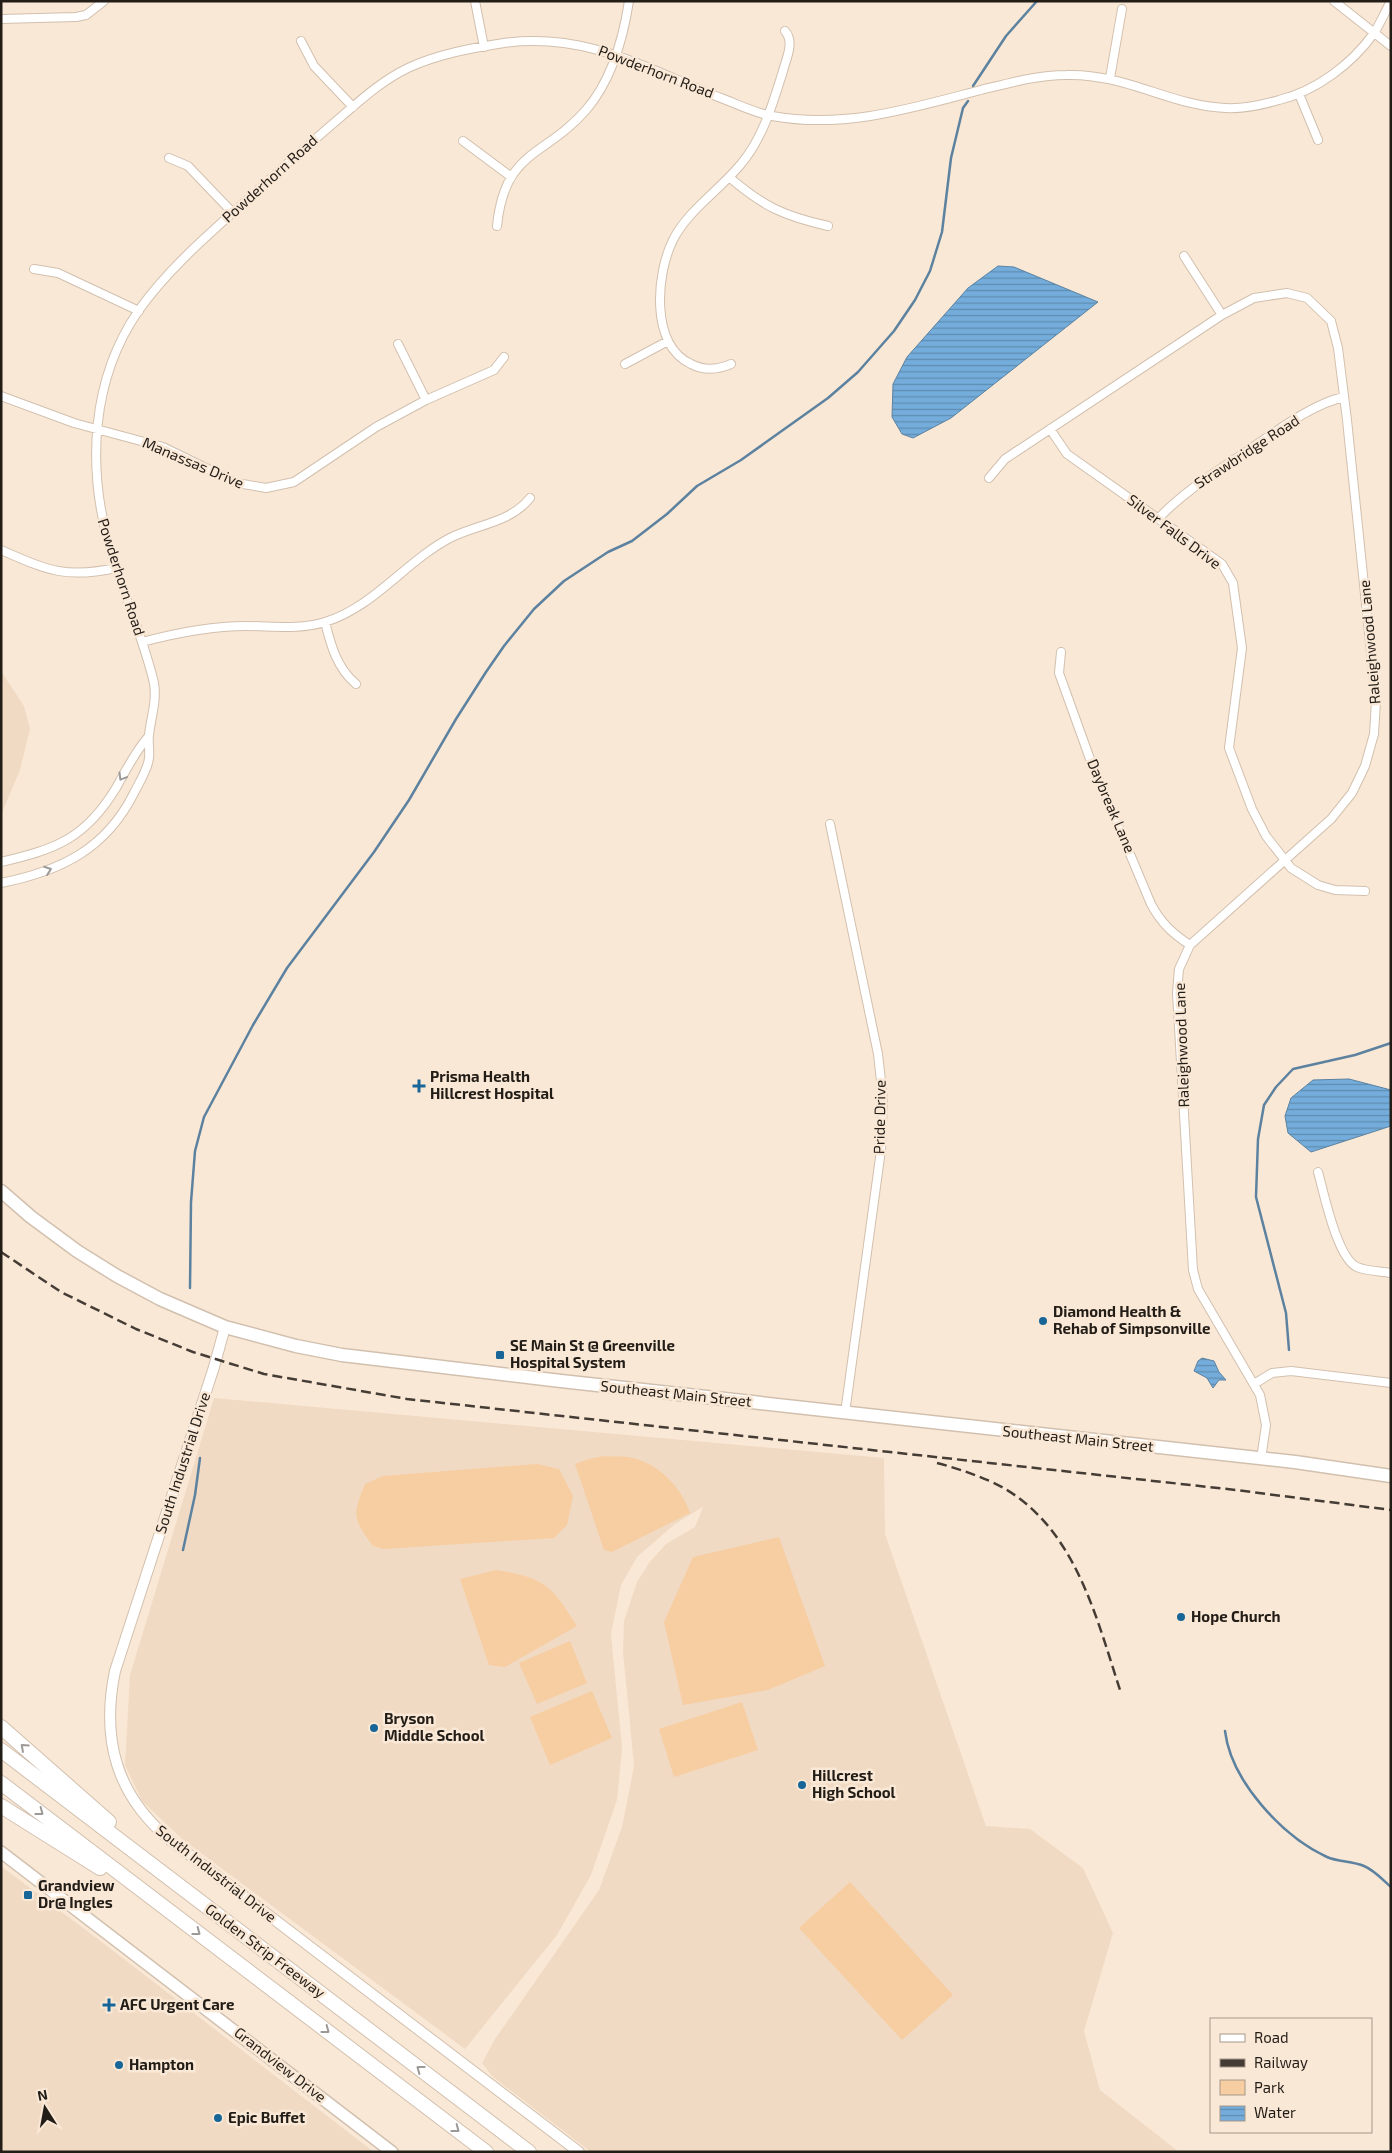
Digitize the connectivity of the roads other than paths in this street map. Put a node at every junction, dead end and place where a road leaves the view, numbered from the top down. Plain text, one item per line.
1 (104, 1) edge
2 (475, 1) edge
3 (629, 1) edge
4 (1334, 1) edge
5 (1391, 1) edge
6 (1122, 9) dead end
7 (1, 19) edge
8 (786, 31) dead end
9 (1374, 33) junction
10 (301, 41) dead end
11 (1391, 46) edge
12 (484, 47) junction
13 (617, 54) junction
14 (1110, 78) junction
15 (1299, 94) junction
16 (353, 107) junction
17 (768, 116) junction
18 (1318, 140) dead end
19 (463, 141) dead end
20 (169, 158) dead end
21 (510, 176) junction
22 (729, 177) junction
23 (233, 213) junction
24 (497, 226) dead end
25 (828, 226) dead end
26 (1184, 256) dead end
27 (34, 269) dead end
28 (139, 311) junction
29 (1222, 315) junction
30 (668, 341) junction
31 (398, 344) dead end
32 (504, 357) dead end
33 (625, 364) dead end
34 (731, 364) dead end
35 (1, 396) edge
36 (1344, 397) junction
37 (426, 400) junction
38 (97, 429) junction
39 (1050, 429) junction
40 (989, 478) dead end
41 (530, 498) dead end
42 (1158, 519) junction
43 (1, 550) edge
44 (116, 568) junction
45 (324, 622) junction
46 (142, 642) junction
47 (1061, 652) dead end
48 (356, 684) dead end
49 (148, 737) junction
50 (830, 824) dead end
51 (1284, 861) junction
52 (1, 862) edge
53 (1, 883) edge
54 (1365, 891) dead end
55 (1190, 945) junction
56 (1318, 1172) dead end
57 (1, 1191) edge
58 (1391, 1273) edge
59 (225, 1326) junction
60 (1391, 1383) edge
61 (1254, 1384) junction
62 (845, 1413) junction
63 (1261, 1460) junction
64 (1391, 1476) edge
65 (1, 1727) edge
66 (1, 1750) edge
67 (1, 1782) edge
68 (1, 1806) edge
69 (1, 1852) edge
70 (192, 1895) junction
71 (174, 1914) junction
72 (392, 2152) edge
73 (486, 2152) edge
74 (529, 2152) edge
75 (579, 2152) edge

1 - 7 street
2 - 12 street
3 - 13 street
4 - 9 street
5 - 9 street, Powderhorn Road
6 - 14 street
8 - 17 street
9 - 11 street
9 - 15 street, Powderhorn Road
10 - 16 street
12 - 13 street, Powderhorn Road
12 - 16 street, Powderhorn Road
13 - 17 street, Powderhorn Road
13 - 21 street
14 - 15 street, Powderhorn Road
14 - 17 street, Powderhorn Road
15 - 18 street
16 - 23 street, Powderhorn Road
17 - 22 street
19 - 21 street
20 - 23 street
21 - 24 street
22 - 25 street
22 - 30 street
23 - 28 street, Powderhorn Road
26 - 29 street
27 - 28 street
28 - 38 street, Powderhorn Road
29 - 36 street, Raleighwood Lane
29 - 39 street, Raleighwood Lane
30 - 33 street
30 - 34 street
31 - 37 street
32 - 37 street, Manassas Drive
35 - 38 street, Manassas Drive
36 - 42 street, Strawbridge Road
36 - 51 street, Raleighwood Lane
37 - 38 street, Manassas Drive
38 - 44 street, Powderhorn Road
39 - 40 street, Raleighwood Lane
39 - 42 street, Silver Falls Drive
41 - 45 street
42 - 51 street, Silver Falls Drive
43 - 44 street
44 - 46 street, Powderhorn Road
45 - 46 street
45 - 48 street
46 - 49 street, Powderhorn Road
47 - 55 street, Daybreak Lane
49 -> 52 street, Powderhorn Road
53 -> 49 street, Powderhorn Road
50 - 62 street, Pride Drive
51 - 54 street, Silver Falls Drive
51 - 55 street, Raleighwood Lane
55 - 61 street, Raleighwood Lane
56 - 58 street
57 - 59 main road, Southeast Main Street
59 - 62 main road, Southeast Main Street
59 - 75 street, South Industrial Drive
60 - 61 street
61 - 63 street, Raleighwood Lane
62 - 63 main road, Southeast Main Street
63 - 64 main road, Southeast Main Street
70 -> 65 highway
66 - 70 highway, Golden Strip Freeway
67 -> 71 highway, Golden Strip Freeway
68 - 71 highway
69 - 72 main road, Grandview Drive
74 -> 70 highway, Golden Strip Freeway
71 -> 73 highway, Golden Strip Freeway

